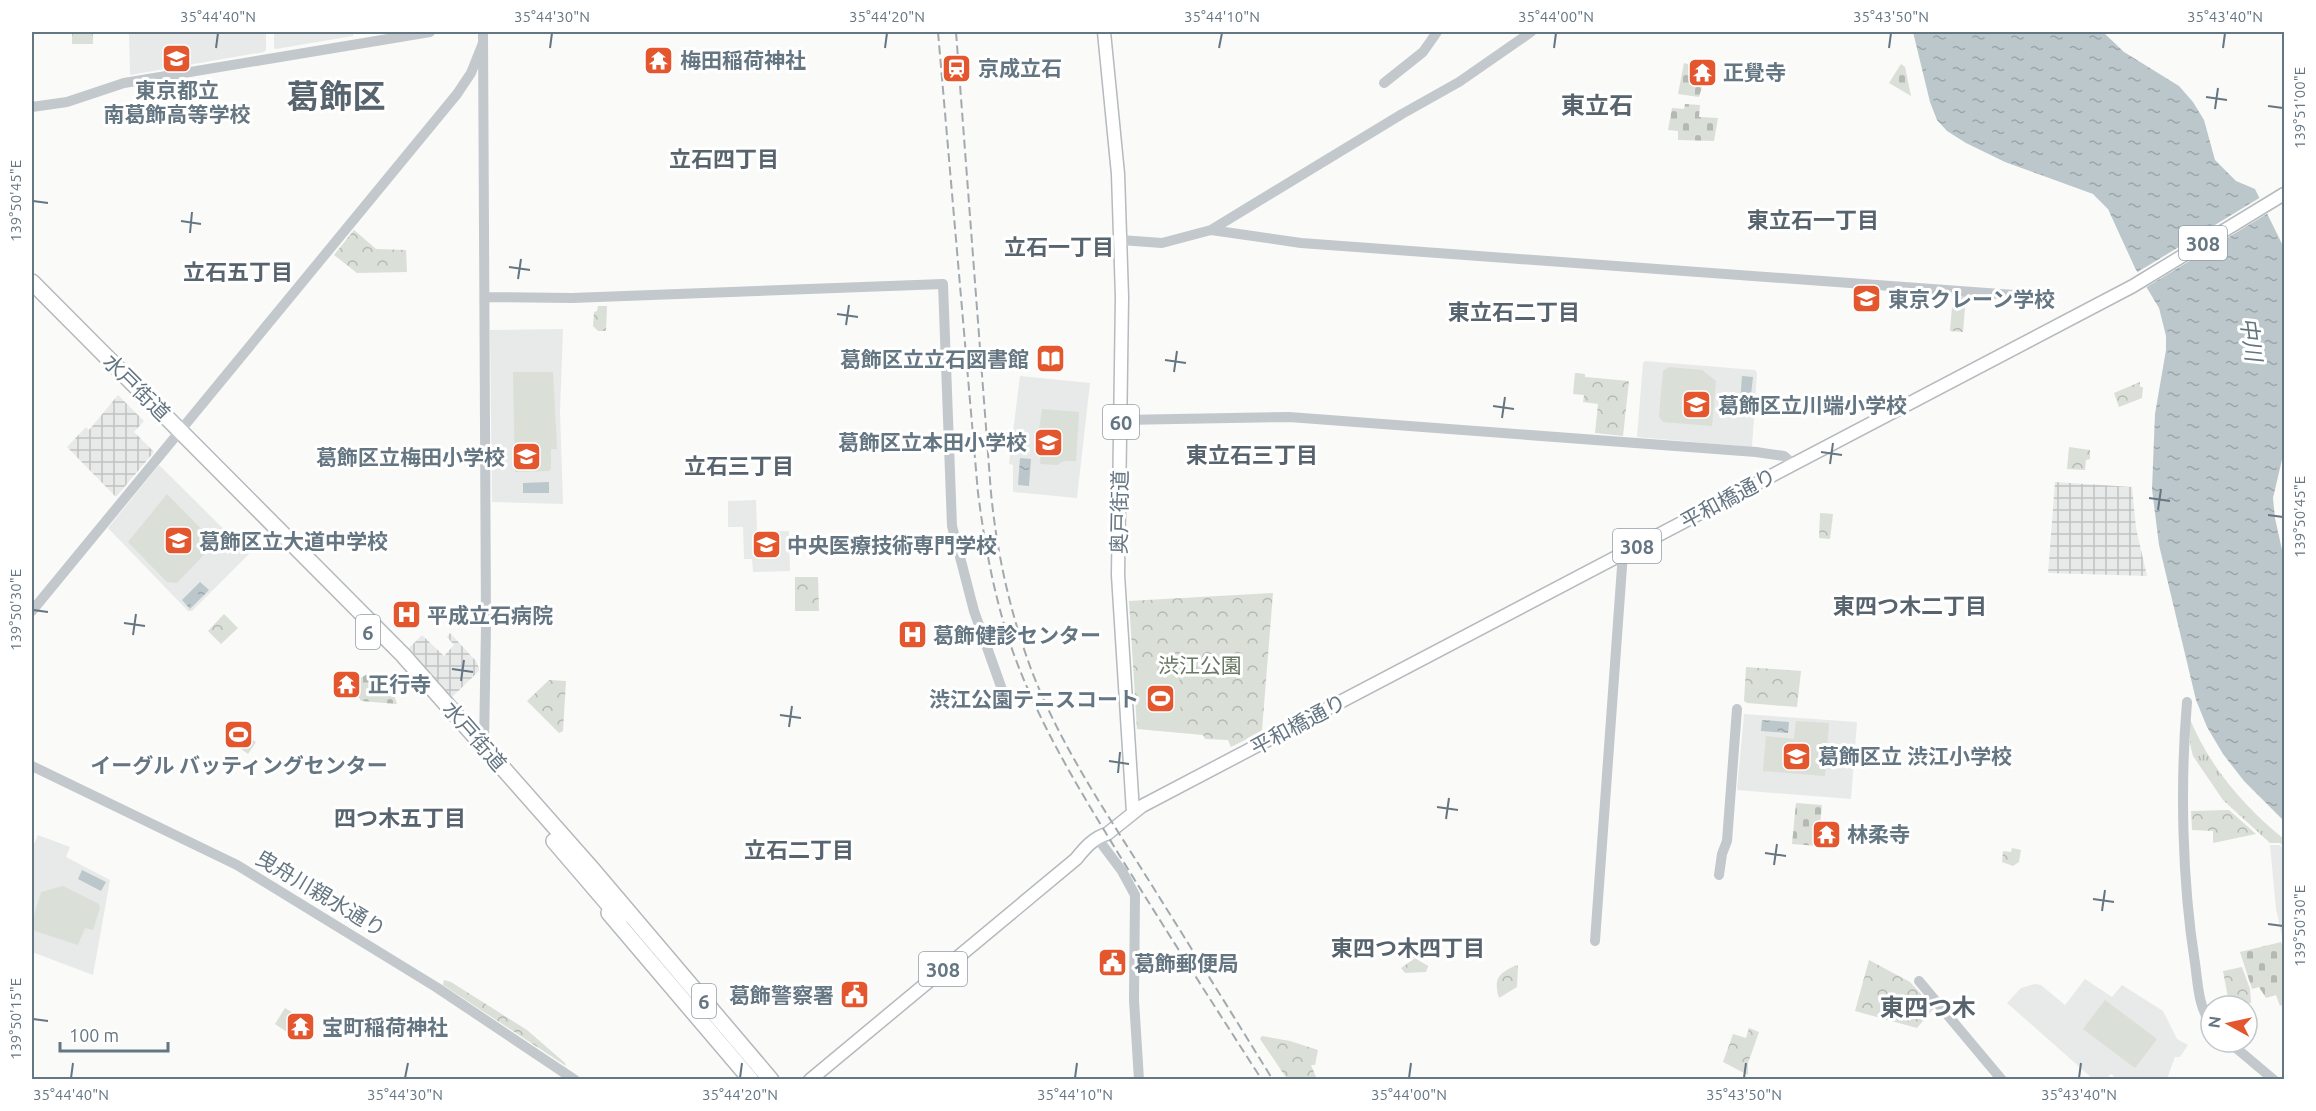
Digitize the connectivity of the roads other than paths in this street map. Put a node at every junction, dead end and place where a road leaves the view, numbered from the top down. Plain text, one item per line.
1 (430, 32) edge
2 (1104, 32) edge
3 (1437, 32) edge
4 (1531, 32) edge
5 (483, 37) edge
6 (1384, 83) dead end
7 (32, 107) edge
8 (2284, 194) edge
9 (1211, 230) junction
10 (1120, 240) junction
11 (32, 282) edge
12 (32, 295) edge
13 (2028, 296) dead end
14 (485, 297) junction
15 (1121, 420) junction
16 (178, 434) junction
17 (1792, 464) junction
18 (1623, 553) junction
19 (32, 611) edge
20 (1004, 695) dead end
21 (2187, 702) dead end
22 (1737, 709) dead end
23 (475, 745) junction
24 (32, 766) edge
25 (1133, 812) junction
26 (1104, 839) junction
27 (589, 873) junction
28 (1719, 875) dead end
29 (635, 928) junction
30 (1595, 940) dead end
31 (1919, 981) dead end
32 (2199, 994) edge
33 (2243, 1054) edge
34 (575, 1080) edge
35 (751, 1080) edge
36 (761, 1080) edge
37 (771, 1080) edge
38 (782, 1080) edge
39 (810, 1080) edge
40 (1139, 1080) edge
41 (2002, 1080) edge
42 (2274, 1080) edge

1 - 7 street
2 - 10 main road, 奥戸街道 / 60
3 - 6 street
4 - 9 street
5 - 14 street
5 - 16 street
8 - 17 main road, 平和橋通り / 308
9 - 10 street
9 - 13 street
10 - 15 main road, 奥戸街道 / 60
11 - 16 highway, 水戸街道 / 6
12 - 16 highway, 水戸街道 / 6
14 - 20 street
14 - 23 street
15 - 17 street
15 - 25 main road, 奥戸街道 / 60
16 - 19 street
16 - 23 highway, 水戸街道 / 6
17 - 18 main road, 平和橋通り / 308
18 - 25 main road, 平和橋通り / 308
18 - 30 street
21 - 32 street
22 - 28 street
23 - 27 highway, 水戸街道 / 6
24 - 34 street, 曳舟川親水通り
25 - 26 main road, 平和橋通り / 308
26 - 39 main road, 平和橋通り / 308
26 - 40 street
27 - 29 highway, 水戸街道 / 6
27 - 35 highway
27 - 38 highway
29 - 36 highway, 水戸街道 / 6
29 - 37 highway, 水戸街道 / 6
31 - 41 street
33 - 42 street

